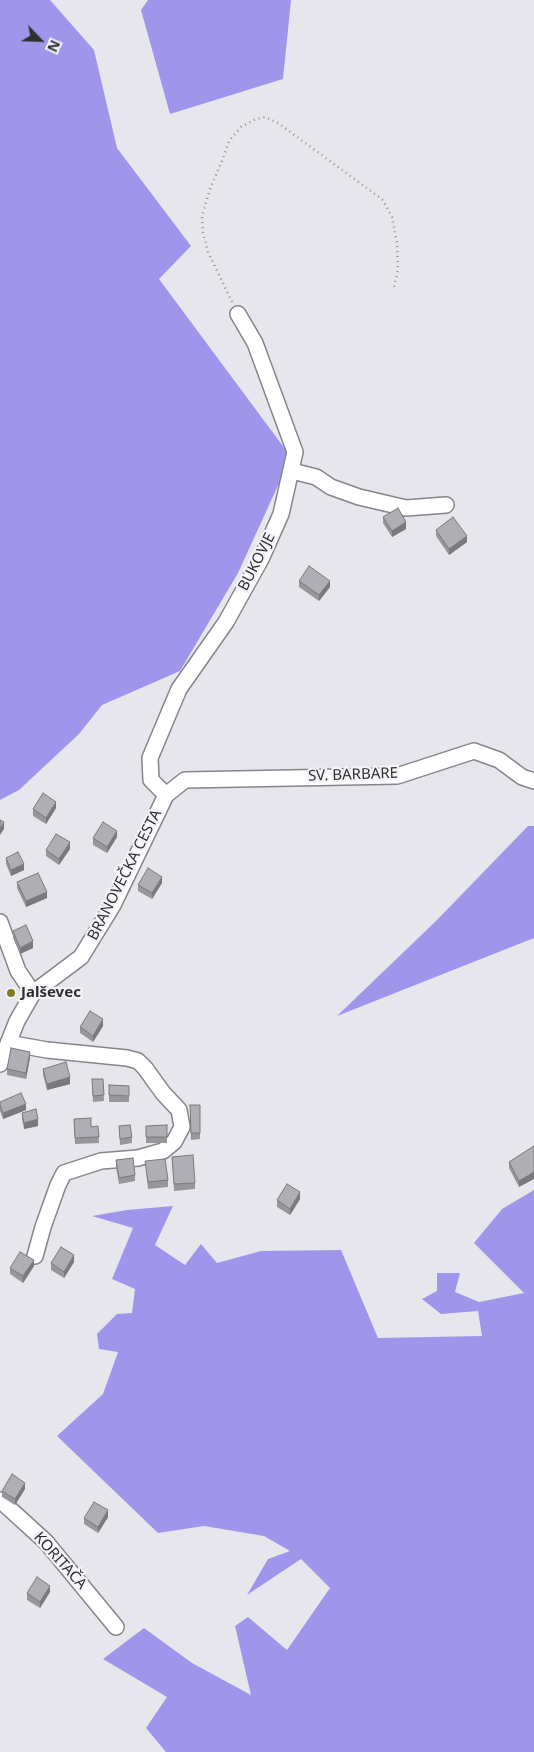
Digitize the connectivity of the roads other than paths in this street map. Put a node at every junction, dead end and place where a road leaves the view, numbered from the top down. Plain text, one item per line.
1 (238, 314) road end
2 (292, 471) junction
3 (446, 505) dead end
4 (534, 781) edge
5 (166, 795) junction
6 (0, 922) edge
7 (33, 993) junction
8 (8, 1043) junction
9 (0, 1064) edge
10 (35, 1256) dead end
11 (0, 1500) edge
12 (116, 1627) dead end

1 - 2 street, BUKOVJE
2 - 3 street
2 - 5 street, BUKOVJE
4 - 5 street, SV. BARBARE
5 - 7 street, BRANOVEČKA CESTA
6 - 7 street
7 - 8 street, BRANOVEČKA CESTA
8 - 9 street, BRANOVEČKA CESTA
8 - 10 street
11 - 12 street, KORITAČA

